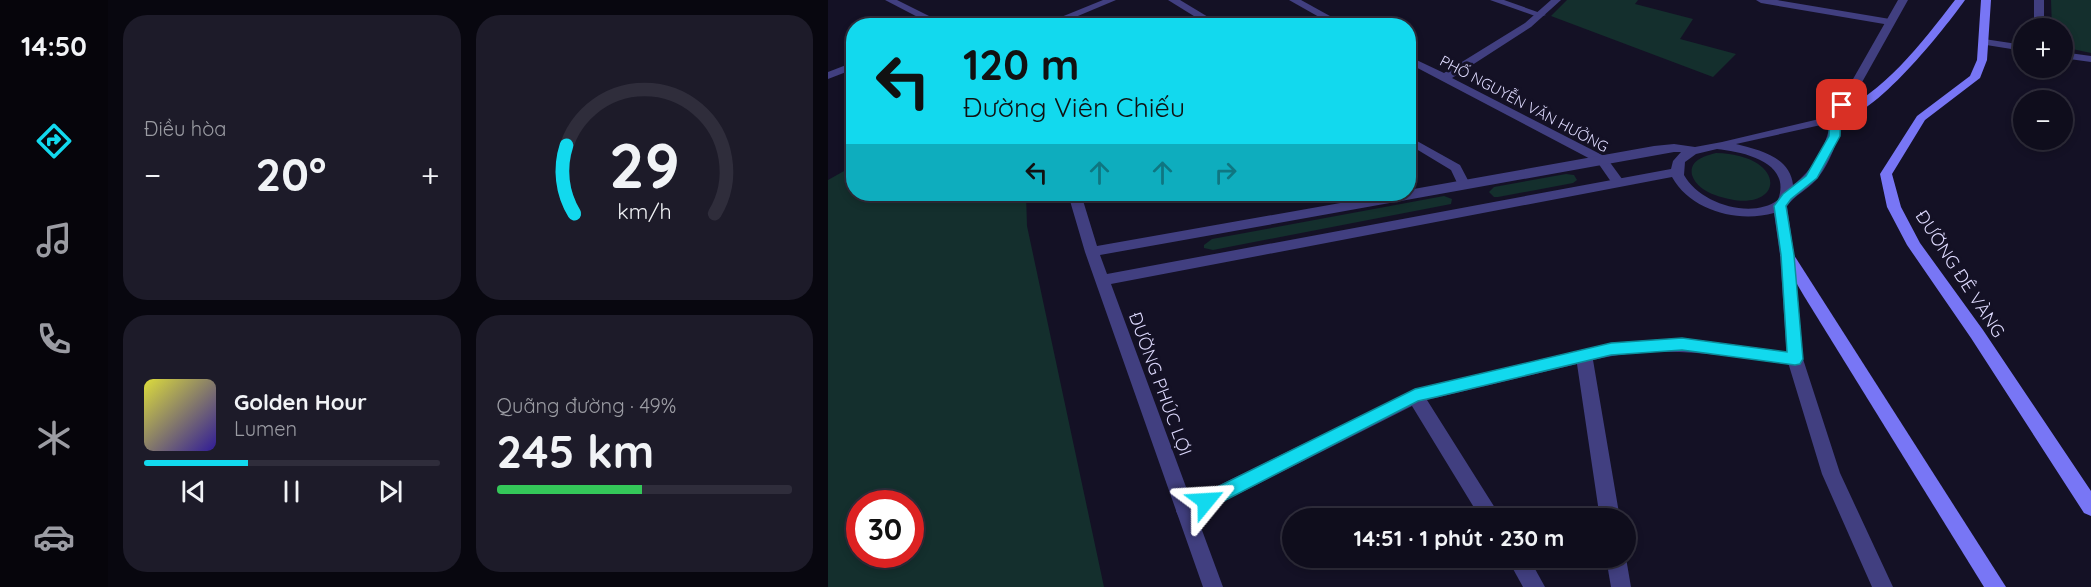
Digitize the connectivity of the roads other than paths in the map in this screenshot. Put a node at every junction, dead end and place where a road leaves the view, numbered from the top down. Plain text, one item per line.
1 (890, 0) edge
2 (1111, 0) edge
3 (1173, 0) edge
4 (1293, 0) edge
5 (1495, 0) edge
6 (1556, 0) edge
7 (1761, 0) edge
8 (1823, 0) edge
9 (1903, 0) edge
10 (1960, 0) edge
11 (1986, 0) edge
12 (2039, 0) edge
13 (1814, 9) junction
14 (1541, 15) junction
15 (927, 18) edge
16 (1065, 18) edge
17 (1204, 18) edge
18 (1328, 18) edge
19 (2039, 18) edge
20 (1890, 22) junction
21 (1984, 42) junction
22 (2013, 46) edge
23 (2073, 57) edge
24 (2091, 59) edge
25 (1416, 63) edge
26 (846, 68) edge
27 (828, 76) edge
28 (1444, 78) junction
29 (1836, 118) junction
30 (1416, 144) edge
31 (1717, 145) junction
32 (1694, 150) junction
33 (1602, 159) junction
34 (1677, 172) junction
35 (1619, 183) junction
36 (1464, 184) junction
37 (1416, 193) edge
38 (1076, 201) edge
39 (1371, 201) edge
40 (1783, 201) junction
41 (1477, 209) junction
42 (1092, 252) junction
43 (1787, 255) junction
44 (1102, 280) junction
45 (1584, 355) junction
46 (1795, 359) junction
47 (1415, 396) junction
48 (2091, 507) edge
49 (1485, 508) edge
50 (1608, 508) edge
51 (1186, 512) junction
52 (1523, 568) edge
53 (1618, 568) edge
54 (1213, 587) edge
55 (1535, 587) edge
56 (1621, 587) edge
57 (1883, 587) edge
58 (1995, 587) edge

1 - 15 street
2 - 16 street
3 - 17 street
4 - 18 street
5 - 14 street
6 - 14 street
7 - 13 street
8 - 13 street
9 - 20 street
10 - 29 main road
11 - 21 main road, ĐƯỜNG ĐÊ VÀNG
12 - 19 street
13 - 20 street
14 - 28 street
20 - 29 street
21 - 22 street
21 - 48 main road, ĐƯỜNG ĐÊ VÀNG
23 - 24 street
25 - 28 street, PHỐ NGUYỄN VĂN HƯỞNG
26 - 27 street
28 - 33 street, PHỐ NGUYỄN VĂN HƯỞNG
29 - 31 street
29 - 40 street
30 - 36 street
31 - 32 street
31 - 40 street
32 - 33 street
32 - 34 street
33 - 35 street, PHỐ NGUYỄN VĂN HƯỞNG
33 - 36 street
34 - 35 street
34 - 40 street
35 - 41 street
36 - 37 street
36 - 41 street
38 - 42 street, ĐƯỜNG PHÚC LỢI
39 - 42 street
40 - 43 street
41 - 44 street
42 - 44 street, ĐƯỜNG PHÚC LỢI
43 - 46 street
43 - 58 main road
44 - 51 street, ĐƯỜNG PHÚC LỢI
45 - 46 street
45 - 47 street
45 - 50 street
46 - 57 street
47 - 49 street
47 - 51 street
51 - 54 street, ĐƯỜNG PHÚC LỢI
52 - 55 street
53 - 56 street

